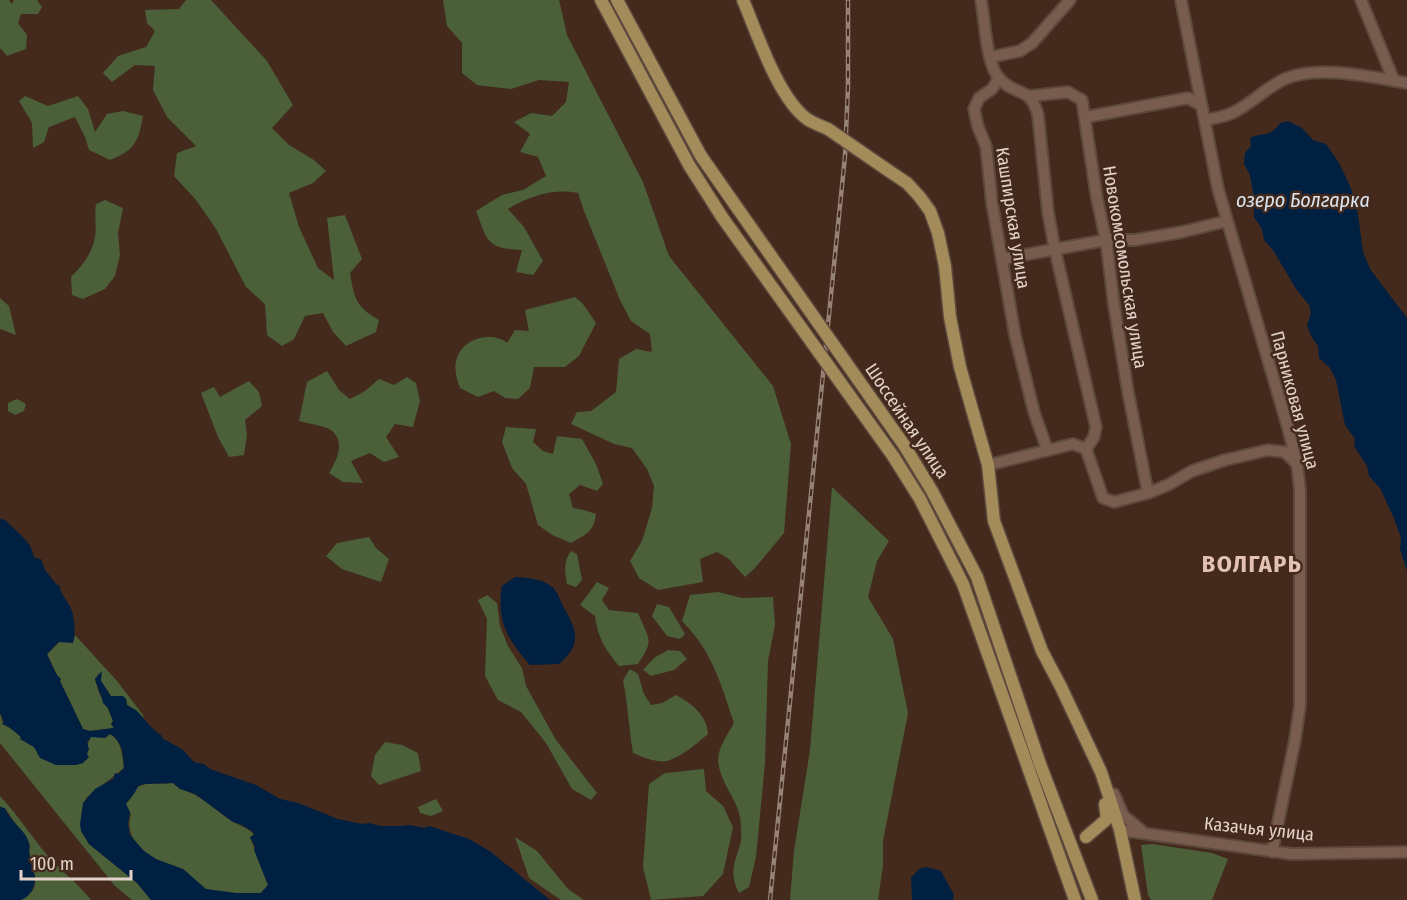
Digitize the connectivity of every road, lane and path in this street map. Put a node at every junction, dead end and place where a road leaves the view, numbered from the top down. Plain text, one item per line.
1 (601, 0) edge
2 (617, 0) edge
3 (743, 0) edge
4 (981, 0) edge
5 (1070, 0) edge
6 (1181, 0) edge
7 (1361, 0) edge
8 (991, 57) junction
9 (999, 78) junction
10 (1394, 81) junction
11 (1407, 83) edge
12 (1030, 96) junction
13 (1201, 105) junction
14 (1086, 117) junction
15 (1205, 120) junction
16 (1227, 221) junction
17 (1106, 240) junction
18 (1055, 250) junction
19 (1002, 259) junction
20 (1288, 428) junction
21 (1047, 449) junction
22 (1086, 449) junction
23 (1268, 450) junction
24 (1297, 464) junction
25 (988, 465) junction
26 (1148, 493) junction
27 (1091, 752) junction
28 (1103, 778) junction
29 (1120, 830) junction
30 (1145, 832) junction
31 (1086, 837) junction
32 (1069, 843) junction
33 (1056, 848) junction
34 (1272, 852) junction
35 (1407, 852) edge
36 (1075, 900) edge
37 (1092, 900) edge
38 (1135, 900) edge

1 - 33 main road, Шоссейная улица, bridge
2 - 32 main road, Шоссейная улица, bridge
3 - 25 main road, bridge
4 - 8 street
5 - 8 street
6 - 13 street, Парниковая улица
7 - 10 street
8 - 9 street
9 - 12 street
9 - 19 street, Кашпирская улица
10 - 11 street
10 - 15 street
12 - 14 street, Новокомсомольская улица
12 - 18 street
13 - 14 street
13 - 15 street, Парниковая улица
14 - 17 street, Новокомсомольская улица
15 - 16 street, Парниковая улица
16 - 17 street
16 - 20 street, Парниковая улица
17 - 18 street
17 - 26 street, Новокомсомольская улица
18 - 19 street
18 - 22 street
19 - 21 street, Кашпирская улица
20 - 23 street
20 - 24 street, Парниковая улица
21 - 22 street
21 - 25 street
22 - 26 street
23 - 24 street
23 - 26 street
24 - 34 street, Парниковая улица
25 - 27 main road
27 - 28 main road
27 - 31 main road
28 - 29 main road
28 - 30 street
29 - 30 street, Казачья улица
29 - 31 main road, Казачья улица
29 - 38 main road
30 - 34 street, Казачья улица
30 - 38 street
31 - 32 main road, Казачья улица
32 - 33 main road, Казачья улица
32 - 37 main road, Шоссейная улица
33 - 36 main road, Шоссейная улица
34 - 35 street, Казачья улица

